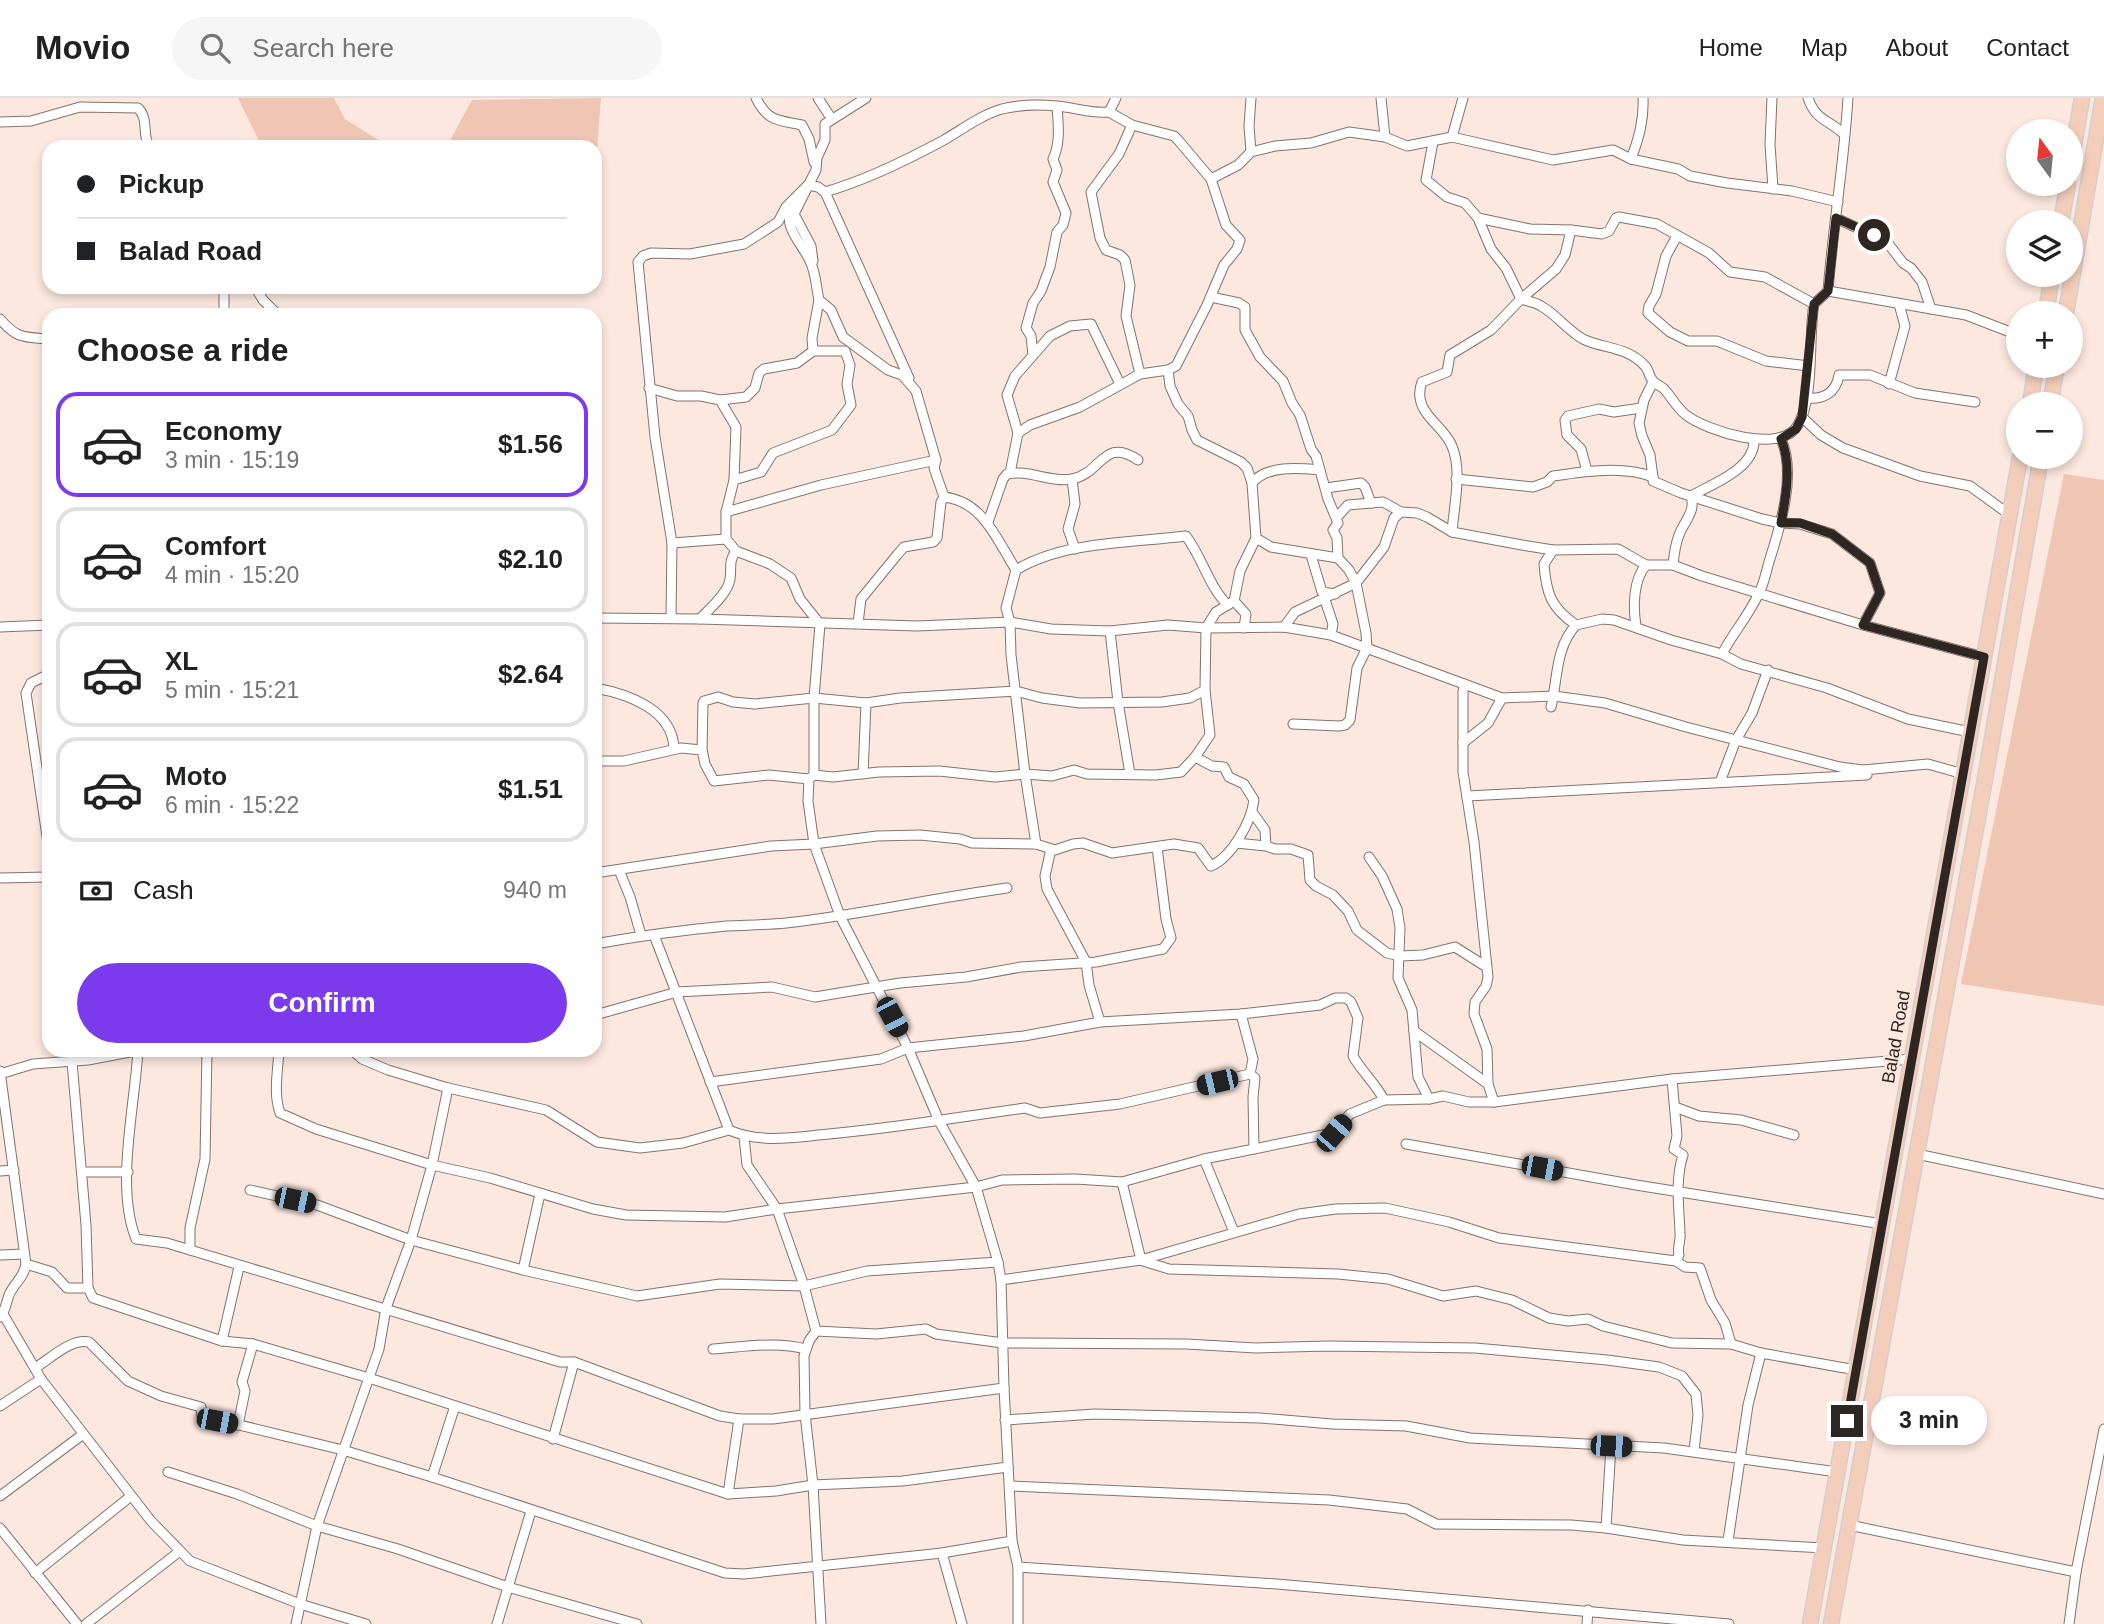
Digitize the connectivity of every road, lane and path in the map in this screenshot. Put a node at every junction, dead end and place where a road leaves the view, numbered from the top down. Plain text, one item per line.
1 (756, 98) edge
2 (818, 98) edge
3 (866, 98) edge
4 (1002, 98) edge
5 (1116, 98) edge
6 (1251, 98) edge
7 (1381, 98) edge
8 (1463, 98) edge
9 (1643, 98) edge
10 (1772, 98) edge
11 (1808, 98) edge
12 (1848, 98) edge
13 (2082, 98) edge
14 (2103, 98) edge
15 (1057, 106) junction
16 (999, 110) junction
17 (1109, 112) junction
18 (831, 118) junction
19 (2078, 119) edge
20 (0, 122) edge
21 (1132, 125) junction
22 (1844, 134) junction
23 (1452, 137) junction
24 (1385, 138) junction
25 (146, 140) edge
26 (1433, 142) junction
27 (1251, 152) junction
28 (1631, 159) junction
29 (816, 170) junction
30 (1211, 179) junction
31 (808, 185) junction
32 (1773, 189) junction
33 (800, 192) junction
34 (825, 192) junction
35 (1838, 202) junction
36 (1478, 218) junction
37 (1836, 218) junction
38 (1571, 230) junction
39 (1676, 236) junction
40 (815, 274) junction
41 (1828, 291) junction
42 (259, 294) edge
43 (1210, 297) junction
44 (1521, 299) junction
45 (819, 300) junction
46 (2068, 301) edge
47 (1814, 304) junction
48 (1899, 304) junction
49 (271, 308) edge
50 (1931, 309) junction
51 (0, 319) edge
52 (2006, 330) edge
53 (42, 339) edge
54 (813, 351) junction
55 (1034, 355) junction
56 (1809, 366) junction
57 (1168, 370) junction
58 (1140, 374) junction
59 (1653, 382) junction
60 (911, 383) junction
61 (1121, 384) junction
62 (1889, 384) junction
63 (649, 388) junction
64 (1806, 398) junction
65 (720, 400) junction
66 (1975, 402) dead end
67 (1641, 408) junction
68 (1802, 417) junction
69 (1018, 432) junction
70 (1781, 439) junction
71 (1754, 440) junction
72 (936, 460) junction
73 (1138, 460) dead end
74 (2018, 469) edge
75 (2039, 469) edge
76 (1320, 470) junction
77 (1587, 471) junction
78 (1010, 472) junction
79 (1653, 477) junction
80 (1072, 479) junction
81 (1456, 479) junction
82 (734, 480) junction
83 (1252, 483) junction
84 (1326, 488) junction
85 (1691, 496) junction
86 (944, 497) junction
87 (1371, 503) junction
88 (726, 512) junction
89 (1401, 512) junction
90 (2010, 515) junction
91 (1337, 517) junction
92 (988, 522) junction
93 (1781, 523) junction
94 (1452, 531) junction
95 (1256, 538) junction
96 (726, 539) junction
97 (673, 543) junction
98 (1075, 549) junction
99 (1553, 550) junction
100 (736, 551) junction
101 (1311, 555) junction
102 (1338, 558) junction
103 (1646, 565) junction
104 (1673, 565) junction
105 (1016, 570) junction
106 (1356, 583) junction
107 (1760, 592) junction
108 (1335, 594) junction
109 (1325, 600) junction
110 (1231, 603) junction
111 (602, 618) edge
112 (671, 618) junction
113 (700, 619) junction
114 (1010, 622) junction
115 (858, 623) junction
116 (820, 624) junction
117 (42, 625) edge
118 (1576, 625) junction
119 (1863, 625) junction
120 (1636, 626) junction
121 (0, 627) edge
122 (1283, 627) junction
123 (1206, 628) junction
124 (1244, 628) junction
125 (1110, 631) junction
126 (1331, 635) junction
127 (1367, 648) junction
128 (1722, 654) junction
129 (1984, 657) junction
130 (1768, 670) junction
131 (42, 678) edge
132 (1465, 684) junction
133 (602, 689) edge
134 (1205, 690) junction
135 (1016, 691) junction
136 (1553, 696) junction
137 (814, 698) junction
138 (1502, 698) junction
139 (1118, 702) junction
140 (866, 703) junction
141 (1551, 707) dead end
142 (1293, 724) dead end
143 (1970, 732) junction
144 (1736, 740) junction
145 (1463, 743) junction
146 (674, 749) junction
147 (702, 750) junction
148 (1195, 757) junction
149 (602, 761) edge
150 (1890, 769) junction
151 (863, 774) junction
152 (1025, 774) junction
153 (1130, 774) junction
154 (1963, 774) junction
155 (811, 777) junction
156 (1720, 782) junction
157 (1467, 796) junction
158 (42, 802) edge
159 (1252, 812) junction
160 (1236, 843) junction
161 (814, 844) junction
162 (1036, 844) junction
163 (1266, 846) junction
164 (1157, 847) junction
165 (1051, 849) junction
166 (1369, 857) dead end
167 (619, 870) junction
168 (602, 872) edge
169 (42, 877) edge
170 (0, 878) edge
171 (1007, 888) dead end
172 (840, 916) junction
173 (641, 935) junction
174 (654, 935) junction
175 (602, 943) edge
176 (1400, 956) junction
177 (1086, 962) junction
178 (1485, 966) junction
179 (876, 989) junction
180 (677, 992) junction
181 (602, 1013) edge
182 (1241, 1014) junction
183 (1100, 1022) junction
184 (1414, 1031) junction
185 (908, 1048) junction
186 (72, 1057) edge
187 (100, 1057) edge
188 (138, 1057) edge
189 (207, 1057) edge
190 (278, 1057) edge
191 (360, 1057) edge
192 (1912, 1059) junction
193 (72, 1062) junction
194 (0, 1073) edge
195 (1250, 1074) junction
196 (1672, 1079) junction
197 (710, 1082) junction
198 (1488, 1084) junction
199 (448, 1088) junction
200 (1429, 1099) junction
201 (1384, 1100) junction
202 (1494, 1102) junction
203 (1675, 1107) junction
204 (939, 1121) junction
205 (729, 1130) junction
206 (1794, 1135) dead end
207 (744, 1136) junction
208 (5, 1142) edge
209 (1406, 1144) dead end
210 (1254, 1149) junction
211 (1917, 1154) junction
212 (1204, 1159) junction
213 (432, 1165) junction
214 (14, 1170) junction
215 (0, 1171) edge
216 (82, 1172) junction
217 (128, 1172) junction
218 (1122, 1182) junction
219 (976, 1187) junction
220 (250, 1190) dead end
221 (1678, 1191) junction
222 (540, 1194) junction
223 (2104, 1194) edge
224 (777, 1209) junction
225 (1882, 1224) junction
226 (1234, 1232) junction
227 (411, 1240) junction
228 (190, 1250) junction
229 (0, 1255) edge
230 (25, 1259) junction
231 (1141, 1260) junction
232 (1676, 1261) junction
233 (998, 1262) junction
234 (239, 1267) junction
235 (523, 1270) junction
236 (1002, 1280) junction
237 (804, 1286) junction
238 (88, 1288) junction
239 (386, 1308) junction
240 (2, 1316) edge
241 (816, 1331) junction
242 (222, 1341) junction
243 (1003, 1343) junction
244 (253, 1344) junction
245 (1731, 1344) junction
246 (713, 1349) dead end
247 (807, 1349) junction
248 (1761, 1353) junction
249 (574, 1362) junction
250 (35, 1368) junction
251 (1856, 1370) junction
252 (369, 1378) junction
253 (41, 1379) junction
254 (1004, 1388) junction
255 (0, 1406) edge
256 (454, 1406) junction
257 (805, 1414) junction
258 (739, 1419) junction
259 (1006, 1420) junction
260 (238, 1425) junction
261 (2104, 1429) edge
262 (82, 1435) junction
263 (553, 1439) junction
264 (1611, 1446) junction
265 (343, 1450) junction
266 (1694, 1451) junction
267 (1742, 1457) junction
268 (1008, 1467) junction
269 (168, 1472) dead end
270 (1838, 1472) junction
271 (432, 1477) junction
272 (813, 1485) junction
273 (1010, 1486) junction
274 (728, 1494) junction
275 (0, 1496) edge
276 (131, 1496) junction
277 (531, 1511) junction
278 (1849, 1525) junction
279 (317, 1526) junction
280 (0, 1528) edge
281 (1606, 1528) junction
282 (1012, 1541) junction
283 (1728, 1541) junction
284 (1824, 1548) junction
285 (180, 1550) junction
286 (942, 1553) junction
287 (818, 1565) junction
288 (1018, 1567) junction
289 (2077, 1572) junction
290 (35, 1573) junction
291 (508, 1587) junction
292 (300, 1604) junction
293 (1588, 1610) junction
294 (76, 1624) edge
295 (86, 1624) edge
296 (296, 1624) edge
297 (366, 1624) edge
298 (497, 1624) edge
299 (637, 1624) edge
300 (821, 1624) edge
301 (962, 1624) edge
302 (1018, 1624) edge
303 (1587, 1624) edge
304 (1729, 1624) edge
305 (1810, 1624) edge
306 (1831, 1624) edge
307 (2069, 1624) edge

1 - 29 street
2 - 18 street
3 - 18 street
4 - 16 street
5 - 17 street
6 - 27 street
7 - 24 street
8 - 23 street
9 - 28 street
10 - 32 street
11 - 22 street
12 - 22 street
13 - 19 highway
14 - 46 highway
15 - 16 street
15 - 17 street
15 - 55 street
16 - 34 street
17 - 21 street
18 - 29 street
20 - 25 street
21 - 30 street
21 - 58 street
22 - 35 street
23 - 26 street
23 - 28 street
24 - 26 street
24 - 27 street
26 - 36 street
27 - 30 street
28 - 32 street
29 - 31 street
30 - 43 street
31 - 33 street
31 - 34 street
31 - 40 street
32 - 35 street
33 - 40 street
33 - 63 street
34 - 60 street
35 - 37 street
36 - 38 street
36 - 44 street
37 - 41 street
37 - 50 street
38 - 39 street
38 - 44 street
39 - 47 street
39 - 56 street
40 - 45 street
41 - 47 street
41 - 48 street
42 - 49 street
43 - 57 street
43 - 76 street
44 - 59 street
44 - 81 street
45 - 54 street
45 - 60 street
47 - 56 street
48 - 50 street
48 - 62 street
50 - 52 street
51 - 53 street
54 - 65 street
54 - 82 street
55 - 61 street
55 - 69 street
56 - 64 street
57 - 58 street
57 - 83 street
58 - 61 street
59 - 67 street
59 - 71 street
60 - 72 street
61 - 69 street
62 - 64 street
62 - 66 street
63 - 65 street
63 - 97 street
64 - 68 street
65 - 82 street
67 - 77 street
67 - 79 street
68 - 70 street
68 - 90 street
69 - 78 street
70 - 71 street
70 - 93 street
71 - 85 street
72 - 86 street
72 - 88 street
73 - 80 street
74 - 90 highway, Balad Road
75 - 211 highway
76 - 83 street
76 - 84 street
77 - 79 street
77 - 81 street
78 - 80 street
78 - 92 street
79 - 85 street
80 - 98 street
81 - 94 street
82 - 88 street
83 - 95 street
84 - 87 street
84 - 91 street
85 - 93 street
85 - 104 street
86 - 92 street
86 - 115 street
87 - 89 street
87 - 91 street
88 - 96 street
89 - 94 street
89 - 106 street
90 - 129 highway, Balad Road
91 - 102 street
92 - 105 street
93 - 107 street
93 - 119 street
94 - 99 street
95 - 101 street
95 - 110 street
96 - 97 street
96 - 100 street
97 - 112 street
98 - 105 street
98 - 110 street
99 - 103 street
99 - 118 street
100 - 113 street
100 - 116 street
101 - 102 street
101 - 108 street
102 - 106 street
103 - 104 street
103 - 120 street
104 - 107 street
105 - 114 street
106 - 108 street
106 - 127 street
107 - 119 street
107 - 128 street
108 - 109 street
109 - 122 street
109 - 126 street
110 - 123 street
110 - 124 street
111 - 112 street
112 - 113 street
113 - 116 street
114 - 115 street
114 - 125 street
114 - 135 street
115 - 116 street
116 - 137 street
117 - 121 street
118 - 120 street
118 - 136 street
119 - 129 street
120 - 128 street
122 - 124 street
122 - 126 street
123 - 124 street
123 - 125 street
123 - 134 street
125 - 139 street
126 - 127 street
127 - 132 street
127 - 142 street
128 - 130 street
129 - 143 highway, Balad Road
130 - 143 street
130 - 144 street
131 - 158 street
132 - 138 street
132 - 145 street
133 - 146 street
134 - 139 street
134 - 148 street
135 - 139 street
135 - 140 street
135 - 152 street
136 - 138 street
136 - 141 street
136 - 144 street
137 - 140 street
137 - 147 street
137 - 155 street
138 - 145 street
139 - 153 street
140 - 151 street
143 - 154 highway, Balad Road
144 - 150 street
144 - 156 street
145 - 157 street
146 - 147 street
146 - 149 street
147 - 155 street
148 - 153 street
148 - 159 street
150 - 154 street
150 - 156 street
151 - 152 street
151 - 155 street
152 - 153 street
152 - 162 street
154 - 192 highway, Balad Road
155 - 161 street
156 - 157 street
157 - 178 street
159 - 160 street
159 - 163 street
160 - 163 street
160 - 164 street
161 - 162 street
161 - 167 street
161 - 172 street
162 - 165 street
163 - 176 street
164 - 165 street
164 - 177 street
165 - 177 street
166 - 176 street
167 - 168 street
167 - 173 street
169 - 170 street
171 - 172 street
172 - 174 street
172 - 179 street
173 - 174 street
173 - 175 street
174 - 180 street
176 - 178 street
176 - 184 street
177 - 179 street
177 - 183 street
178 - 198 street
179 - 180 street
179 - 185 street
180 - 181 street
180 - 197 street
182 - 183 street
182 - 195 street
182 - 201 street
183 - 185 street
184 - 198 street
184 - 200 street
185 - 197 street
185 - 204 street
186 - 193 street
187 - 193 street
188 - 217 street
189 - 228 street
190 - 213 street
191 - 199 street
192 - 196 street
192 - 225 highway, Balad Road
193 - 194 street
193 - 216 street
194 - 208 street
195 - 204 street
195 - 210 street
196 - 202 street
196 - 203 street
197 - 205 street
198 - 202 street
199 - 205 street
199 - 213 street
200 - 201 street
200 - 202 street
201 - 210 street
203 - 206 street
203 - 221 street
204 - 207 street
204 - 219 street
205 - 207 street
207 - 224 street
208 - 214 street
209 - 221 street
210 - 212 street
211 - 223 street
211 - 278 highway
212 - 218 street
212 - 226 street
213 - 222 street
213 - 227 street
214 - 215 street
214 - 230 street
216 - 217 street
216 - 238 street
217 - 228 street
218 - 219 street
218 - 231 street
219 - 224 street
219 - 233 street
220 - 227 street
221 - 225 street
221 - 232 street
222 - 224 street
222 - 235 street
224 - 237 street
225 - 251 highway, Balad Road
226 - 231 street
226 - 232 street
227 - 235 street
227 - 239 street
228 - 234 street
229 - 230 street
230 - 238 street
230 - 240 street
231 - 236 street
231 - 245 street
232 - 245 street
233 - 236 street
233 - 237 street
234 - 239 street
234 - 242 street
235 - 237 street
236 - 243 street
237 - 241 street
238 - 242 street
239 - 249 street
239 - 252 street
240 - 250 street
241 - 243 street
241 - 247 street
242 - 244 street
243 - 254 street
243 - 266 street
244 - 252 street
244 - 260 street
245 - 248 street
246 - 247 street
247 - 257 street
248 - 251 street
248 - 267 street
249 - 258 street
249 - 263 street
250 - 253 street
250 - 260 street
251 - 270 highway, Balad Road
252 - 256 street
252 - 265 street
253 - 255 street
253 - 262 street
254 - 257 street
254 - 259 street
256 - 263 street
256 - 271 street
257 - 258 street
257 - 272 street
258 - 274 street
259 - 264 street
259 - 268 street
260 - 265 street
261 - 289 street
262 - 275 street
262 - 276 street
263 - 274 street
264 - 266 street
264 - 281 street
265 - 271 street
265 - 279 street
266 - 267 street
267 - 270 street
267 - 283 street
268 - 272 street
268 - 273 street
269 - 279 street
270 - 284 highway, Balad Road
271 - 277 street
272 - 274 street
272 - 287 street
273 - 281 street
273 - 282 street
276 - 285 street
276 - 290 street
277 - 287 street
277 - 291 street
278 - 289 street
278 - 306 highway
279 - 291 street
279 - 292 street
280 - 290 street
281 - 283 street
282 - 286 street
282 - 288 street
283 - 284 street
284 - 305 highway, Balad Road
285 - 292 street
285 - 295 street
286 - 287 street
286 - 301 street
287 - 300 street
288 - 293 street
288 - 302 street
289 - 307 street
290 - 294 street
291 - 298 street
291 - 299 street
292 - 296 street
292 - 297 street
293 - 303 street
293 - 304 street

